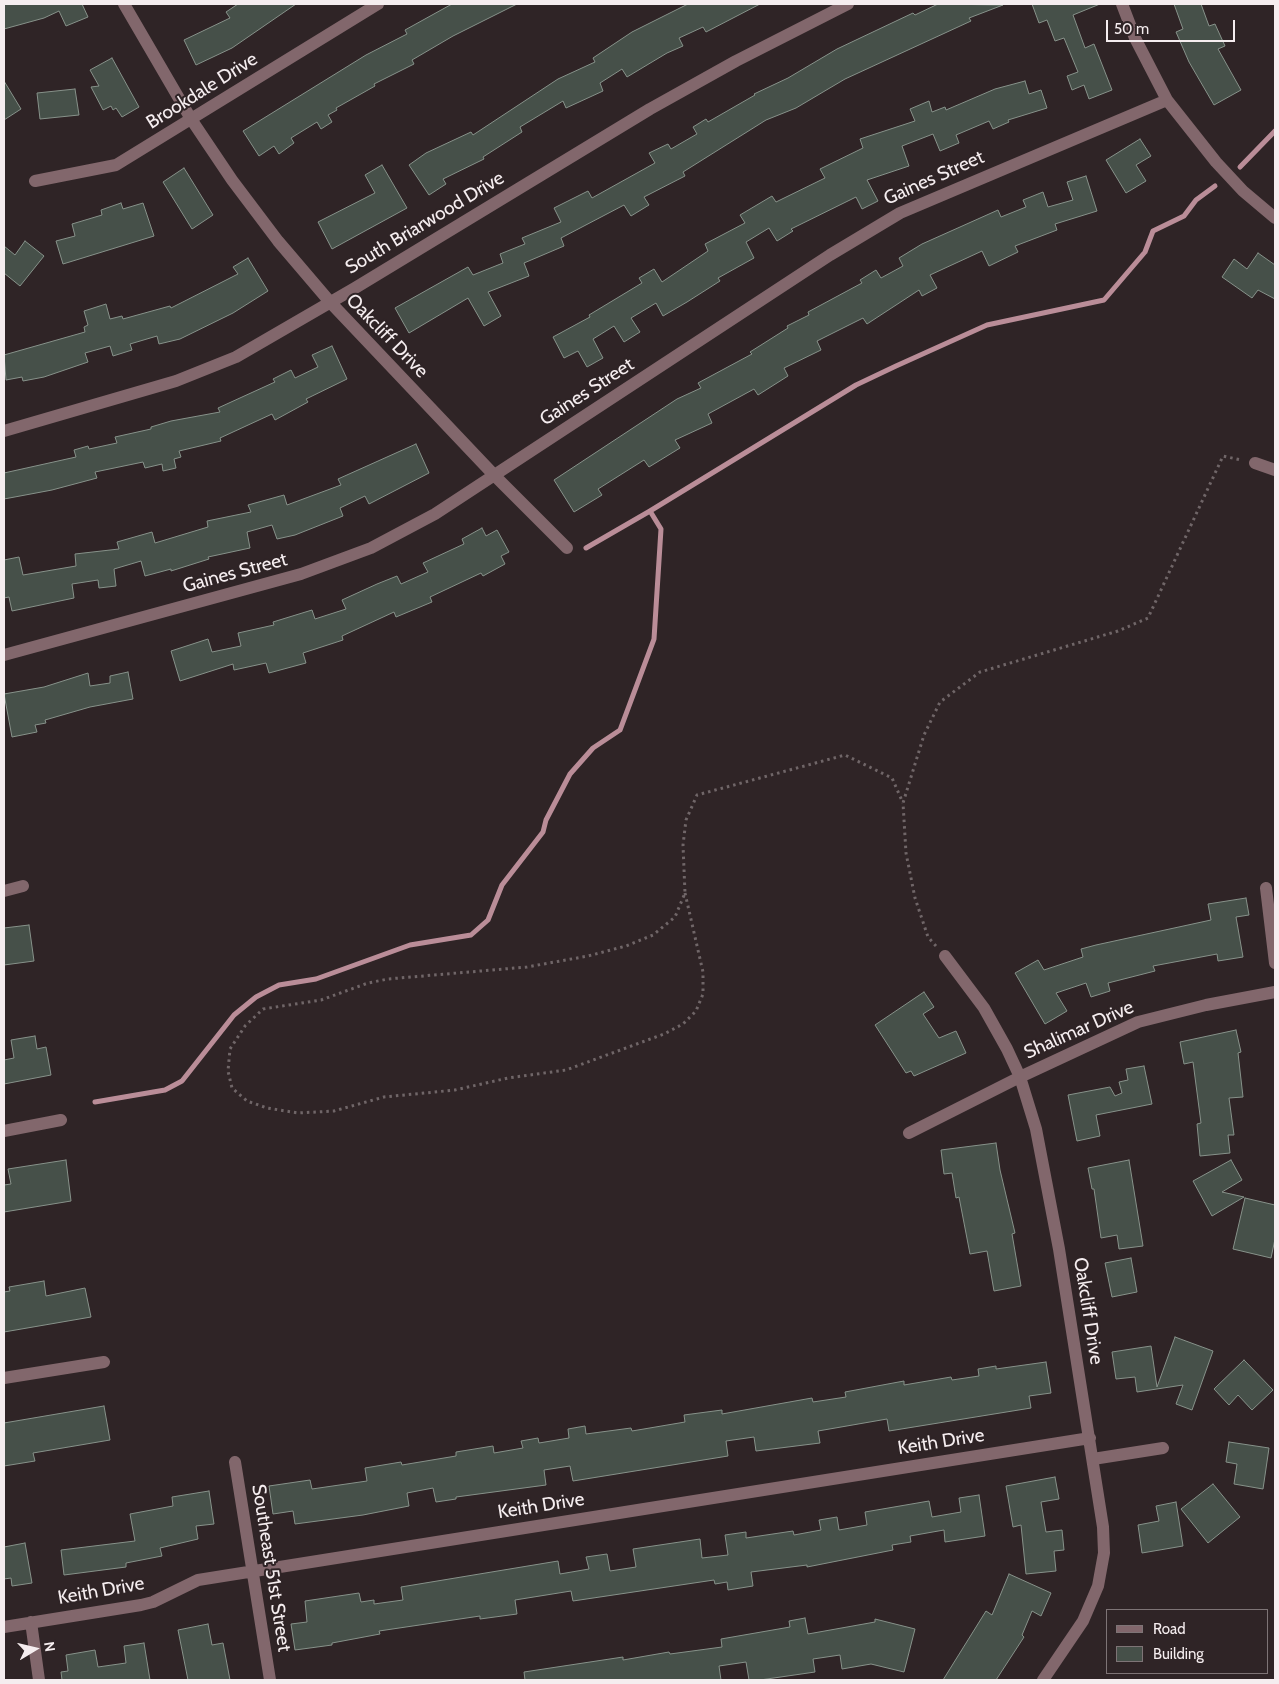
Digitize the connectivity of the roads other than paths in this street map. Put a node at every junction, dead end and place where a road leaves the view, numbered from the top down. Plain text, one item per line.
1 (124, 4) edge
2 (378, 4) edge
3 (848, 4) edge
4 (1122, 4) edge
5 (1167, 100) junction
6 (192, 119) junction
7 (35, 181) dead end
8 (1275, 218) edge
9 (330, 302) junction
10 (4, 431) edge
11 (1255, 464) road end
12 (1275, 470) edge
13 (494, 475) junction
14 (567, 548) dead end
15 (4, 655) edge
16 (23, 886) dead end
17 (1266, 888) dead end
18 (4, 891) edge
19 (945, 956) road end
20 (1275, 963) edge
21 (1275, 992) edge
22 (1020, 1077) junction
23 (61, 1120) dead end
24 (4, 1131) edge
25 (909, 1133) dead end
26 (104, 1362) dead end
27 (4, 1378) edge
28 (1090, 1438) junction
29 (1163, 1448) dead end
30 (1093, 1459) junction
31 (235, 1462) dead end
32 (253, 1571) junction
33 (31, 1622) junction
34 (4, 1627) edge
35 (39, 1680) edge
36 (270, 1680) edge
37 (1043, 1680) edge

1 - 6 street, Oakcliff Drive
2 - 6 street, Brookdale Drive
3 - 9 street, South Briarwood Drive
4 - 5 street
5 - 8 street
5 - 13 street, Gaines Street
6 - 7 street, Brookdale Drive
6 - 9 street, Oakcliff Drive
9 - 10 street, South Briarwood Drive
9 - 13 street, Oakcliff Drive
11 - 12 street
13 - 14 street, Oakcliff Drive
13 - 15 street, Gaines Street
16 - 18 street
17 - 20 street
19 - 22 street, Oakcliff Drive
21 - 22 street, Shalimar Drive
22 - 25 street, Shalimar Drive
22 - 28 street, Oakcliff Drive
23 - 24 street
26 - 27 street
28 - 30 street, Oakcliff Drive
28 - 32 street, Keith Drive
29 - 30 street
30 - 37 street, Oakcliff Drive
31 - 32 street, Southeast 51st Street
32 - 33 street, Keith Drive
32 - 36 street, Southeast 51st Street
33 - 34 street, Keith Drive
33 - 35 street

